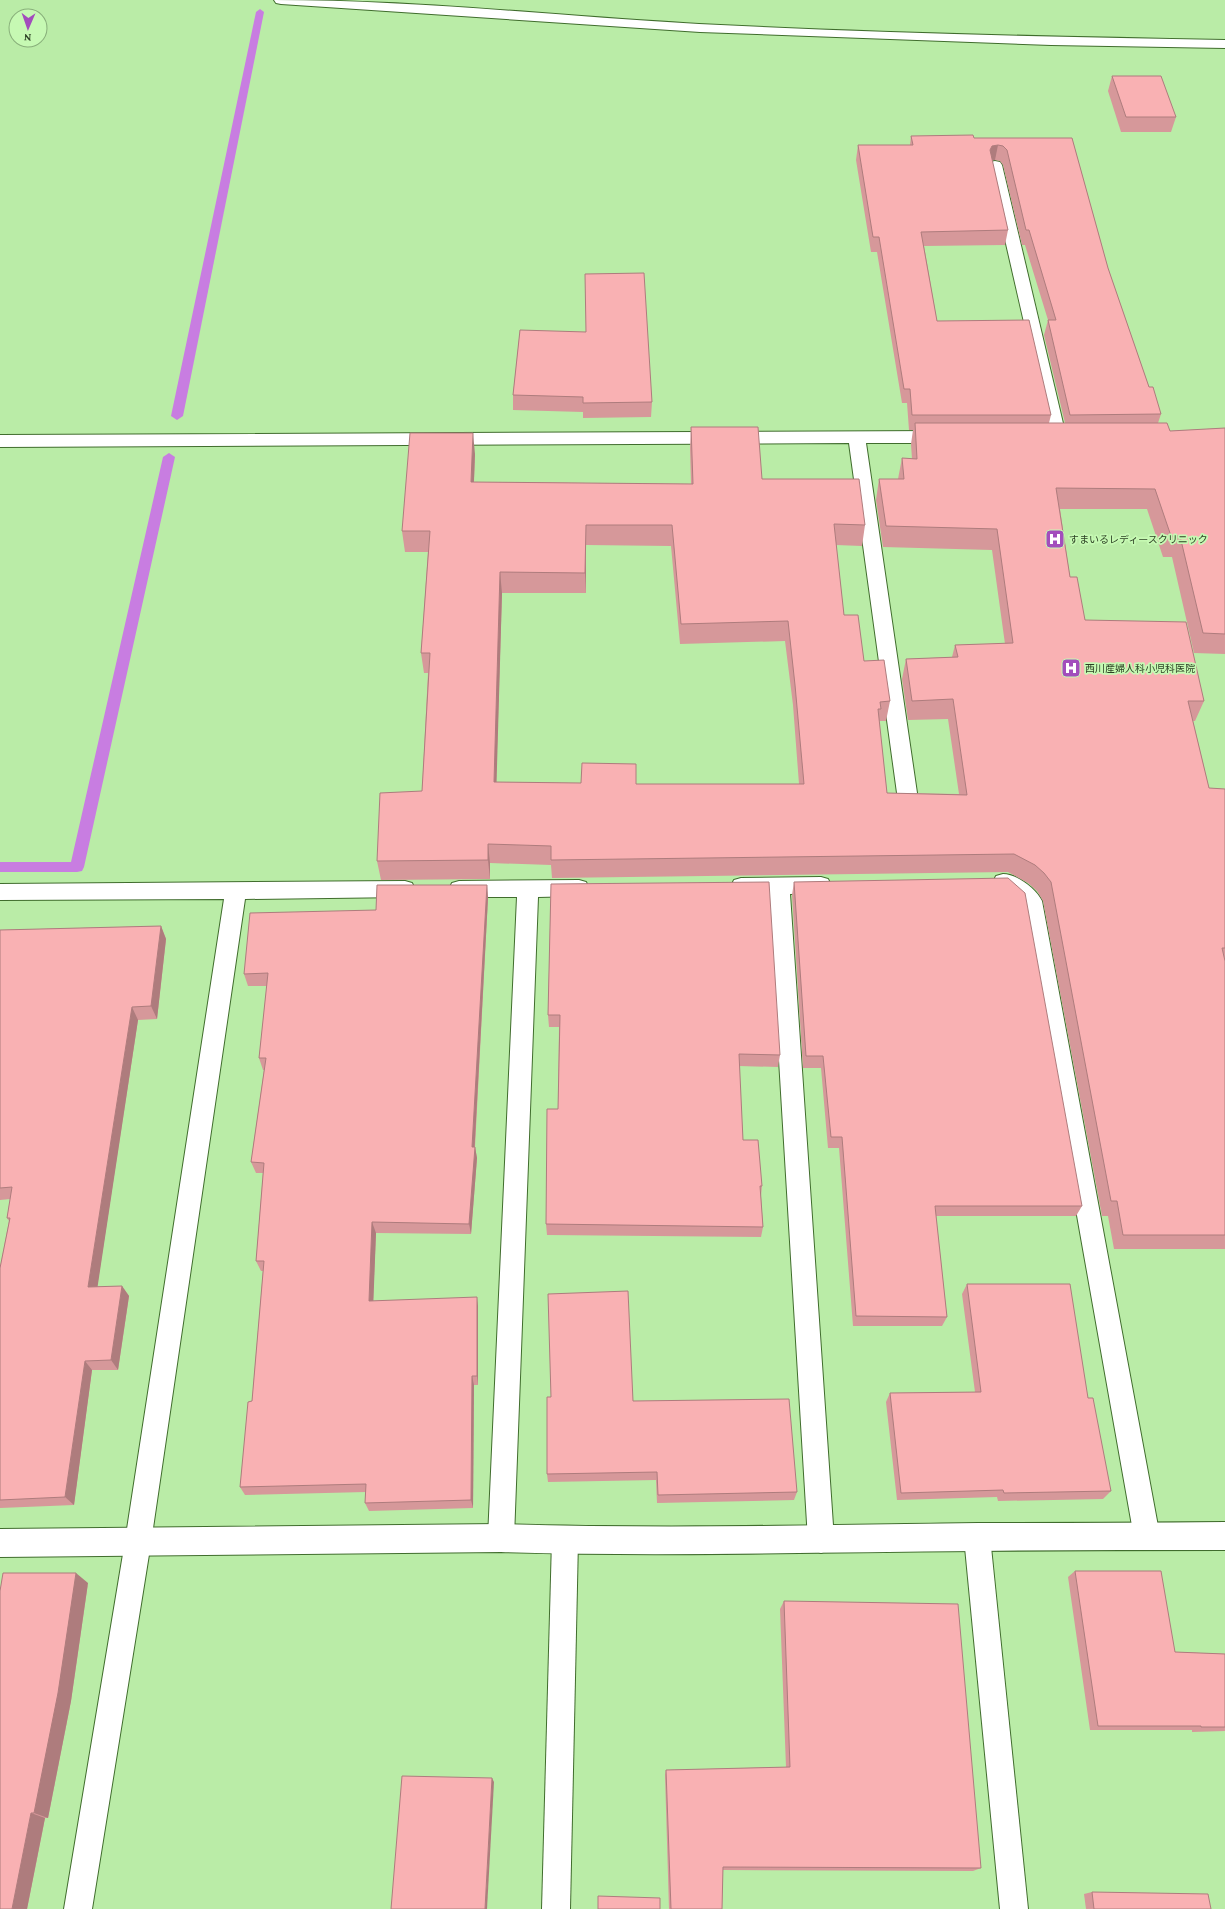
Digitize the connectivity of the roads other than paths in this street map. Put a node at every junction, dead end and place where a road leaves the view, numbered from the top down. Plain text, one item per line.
1 (281, 0) edge
2 (1225, 44) edge
3 (995, 165) edge
4 (1058, 436) edge
5 (957, 437) edge
6 (857, 438) junction
7 (0, 440) edge
8 (907, 793) edge
9 (984, 882) edge
10 (842, 885) edge
11 (724, 886) edge
12 (779, 886) junction
13 (528, 888) junction
14 (598, 888) edge
15 (236, 890) junction
16 (0, 892) edge
17 (1225, 1536) edge
18 (977, 1537) junction
19 (1147, 1537) junction
20 (501, 1538) junction
21 (565, 1540) junction
22 (821, 1540) junction
23 (138, 1542) junction
24 (0, 1543) edge
25 (78, 1909) edge
26 (556, 1909) edge
27 (1014, 1909) edge

1 - 2 lane
3 - 4 lane
5 - 6 lane
6 - 7 lane
6 - 8 lane
9 - 19 lane
10 - 12 lane
11 - 12 lane
12 - 22 lane
13 - 14 lane
13 - 15 lane
13 - 20 lane
15 - 16 lane
15 - 23 lane
17 - 19 street
18 - 19 street
18 - 22 street
18 - 27 lane
20 - 21 street
20 - 23 street
21 - 22 street
21 - 26 lane
23 - 24 street
23 - 25 lane

